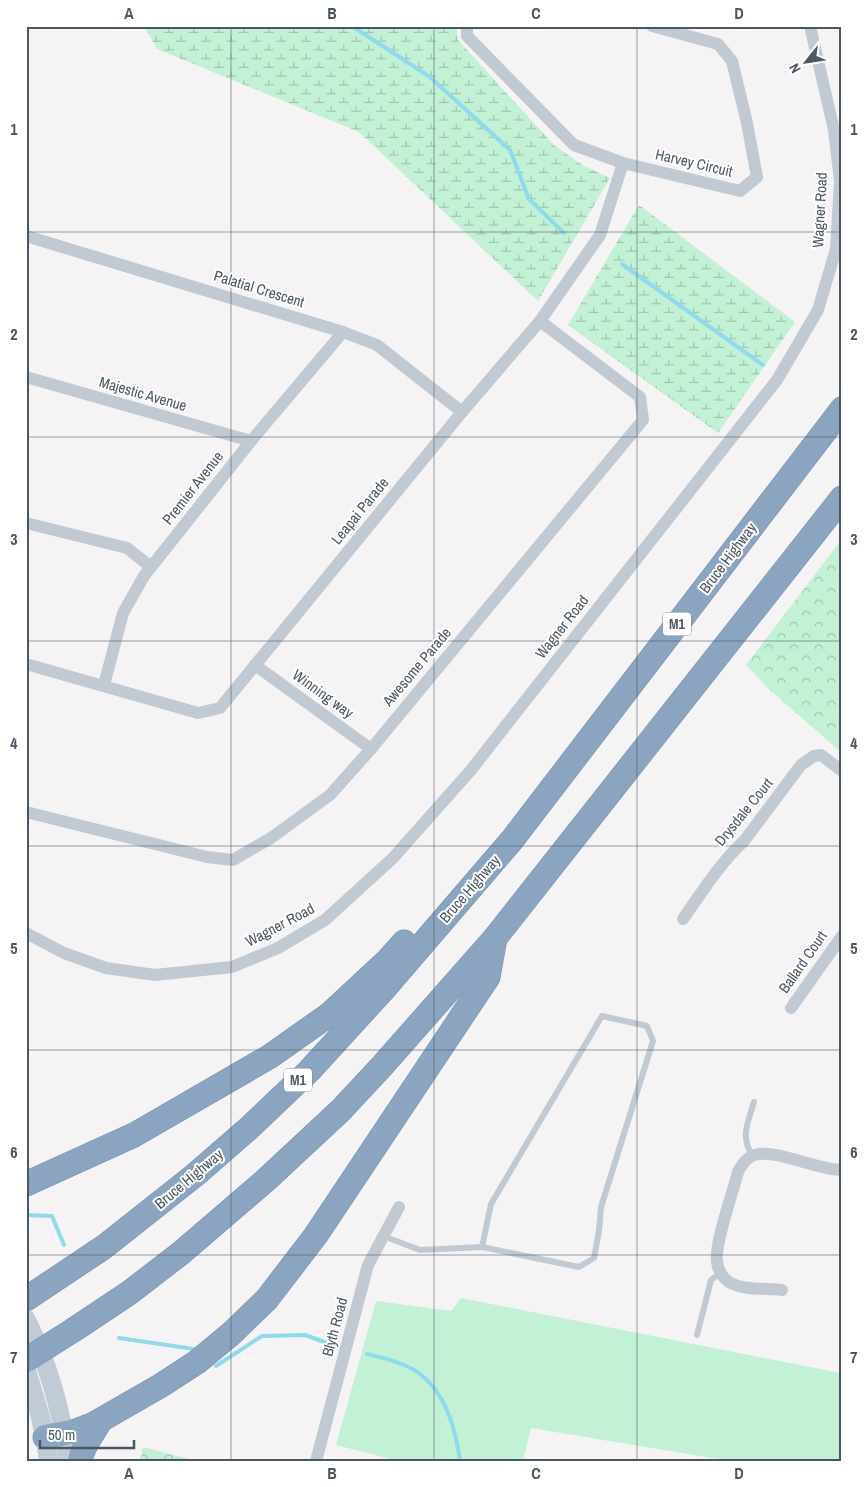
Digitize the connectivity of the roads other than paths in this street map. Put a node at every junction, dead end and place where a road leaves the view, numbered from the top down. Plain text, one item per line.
1 (467, 26) edge
2 (652, 26) edge
3 (810, 26) edge
4 (623, 163) junction
5 (26, 236) edge
6 (540, 321) junction
7 (343, 332) junction
8 (26, 377) edge
9 (842, 409) edge
10 (462, 412) junction
11 (251, 442) junction
12 (842, 498) edge
13 (26, 523) edge
14 (151, 567) junction
15 (26, 664) edge
16 (255, 665) junction
17 (104, 685) junction
18 (371, 749) junction
19 (842, 771) edge
20 (26, 812) edge
21 (512, 840) junction
22 (683, 919) dead end
23 (26, 933) edge
24 (842, 936) edge
25 (495, 938) junction
26 (790, 1008) dead end
27 (754, 1102) dead end
28 (752, 1156) junction
29 (842, 1170) edge
30 (26, 1184) edge
31 (399, 1207) dead end
32 (383, 1236) junction
33 (482, 1247) junction
34 (720, 1273) junction
35 (782, 1290) dead end
36 (26, 1299) edge
37 (26, 1319) edge
38 (698, 1335) dead end
39 (26, 1360) edge
40 (26, 1370) edge
41 (100, 1421) junction
42 (55, 1435) junction
43 (49, 1461) edge
44 (68, 1461) edge
45 (80, 1461) edge
46 (316, 1461) edge

1 - 4 street, Harvey Circuit
2 - 4 street, Harvey Circuit
3 - 23 street, Wagner Road
4 - 6 street, Leapai Parade
5 - 7 street, Palatial Crescent
6 - 10 street, Leapai Parade
6 - 18 street, Awesome Parade
7 - 10 street, Palatial Crescent
7 - 11 street, Premier Avenue
8 - 11 street, Majestic Avenue
9 - 21 highway, Bruce Highway / M1
10 - 16 street, Leapai Parade
11 - 14 street, Premier Avenue
12 - 25 highway
13 - 14 street
14 - 17 street, Premier Avenue
15 - 17 street, Leapai Parade
16 - 17 street, Leapai Parade
16 - 18 street, Winning way
18 - 20 street, Awesome Parade
19 - 22 street, Drysdale Court
21 - 30 highway
21 - 36 highway, Bruce Highway / M1
24 - 26 street, Ballard Court
25 - 39 highway, bridge
25 - 41 highway
27 - 28 lane
28 - 29 street
28 - 34 street
31 - 32 street, Blyth Road
32 - 33 lane
32 - 46 street, Blyth Road
33 - 33 lane
34 - 35 street
34 - 38 lane
37 - 42 main road
40 - 42 main road
41 - 42 highway
41 - 45 highway
42 - 43 main road
42 - 44 main road

